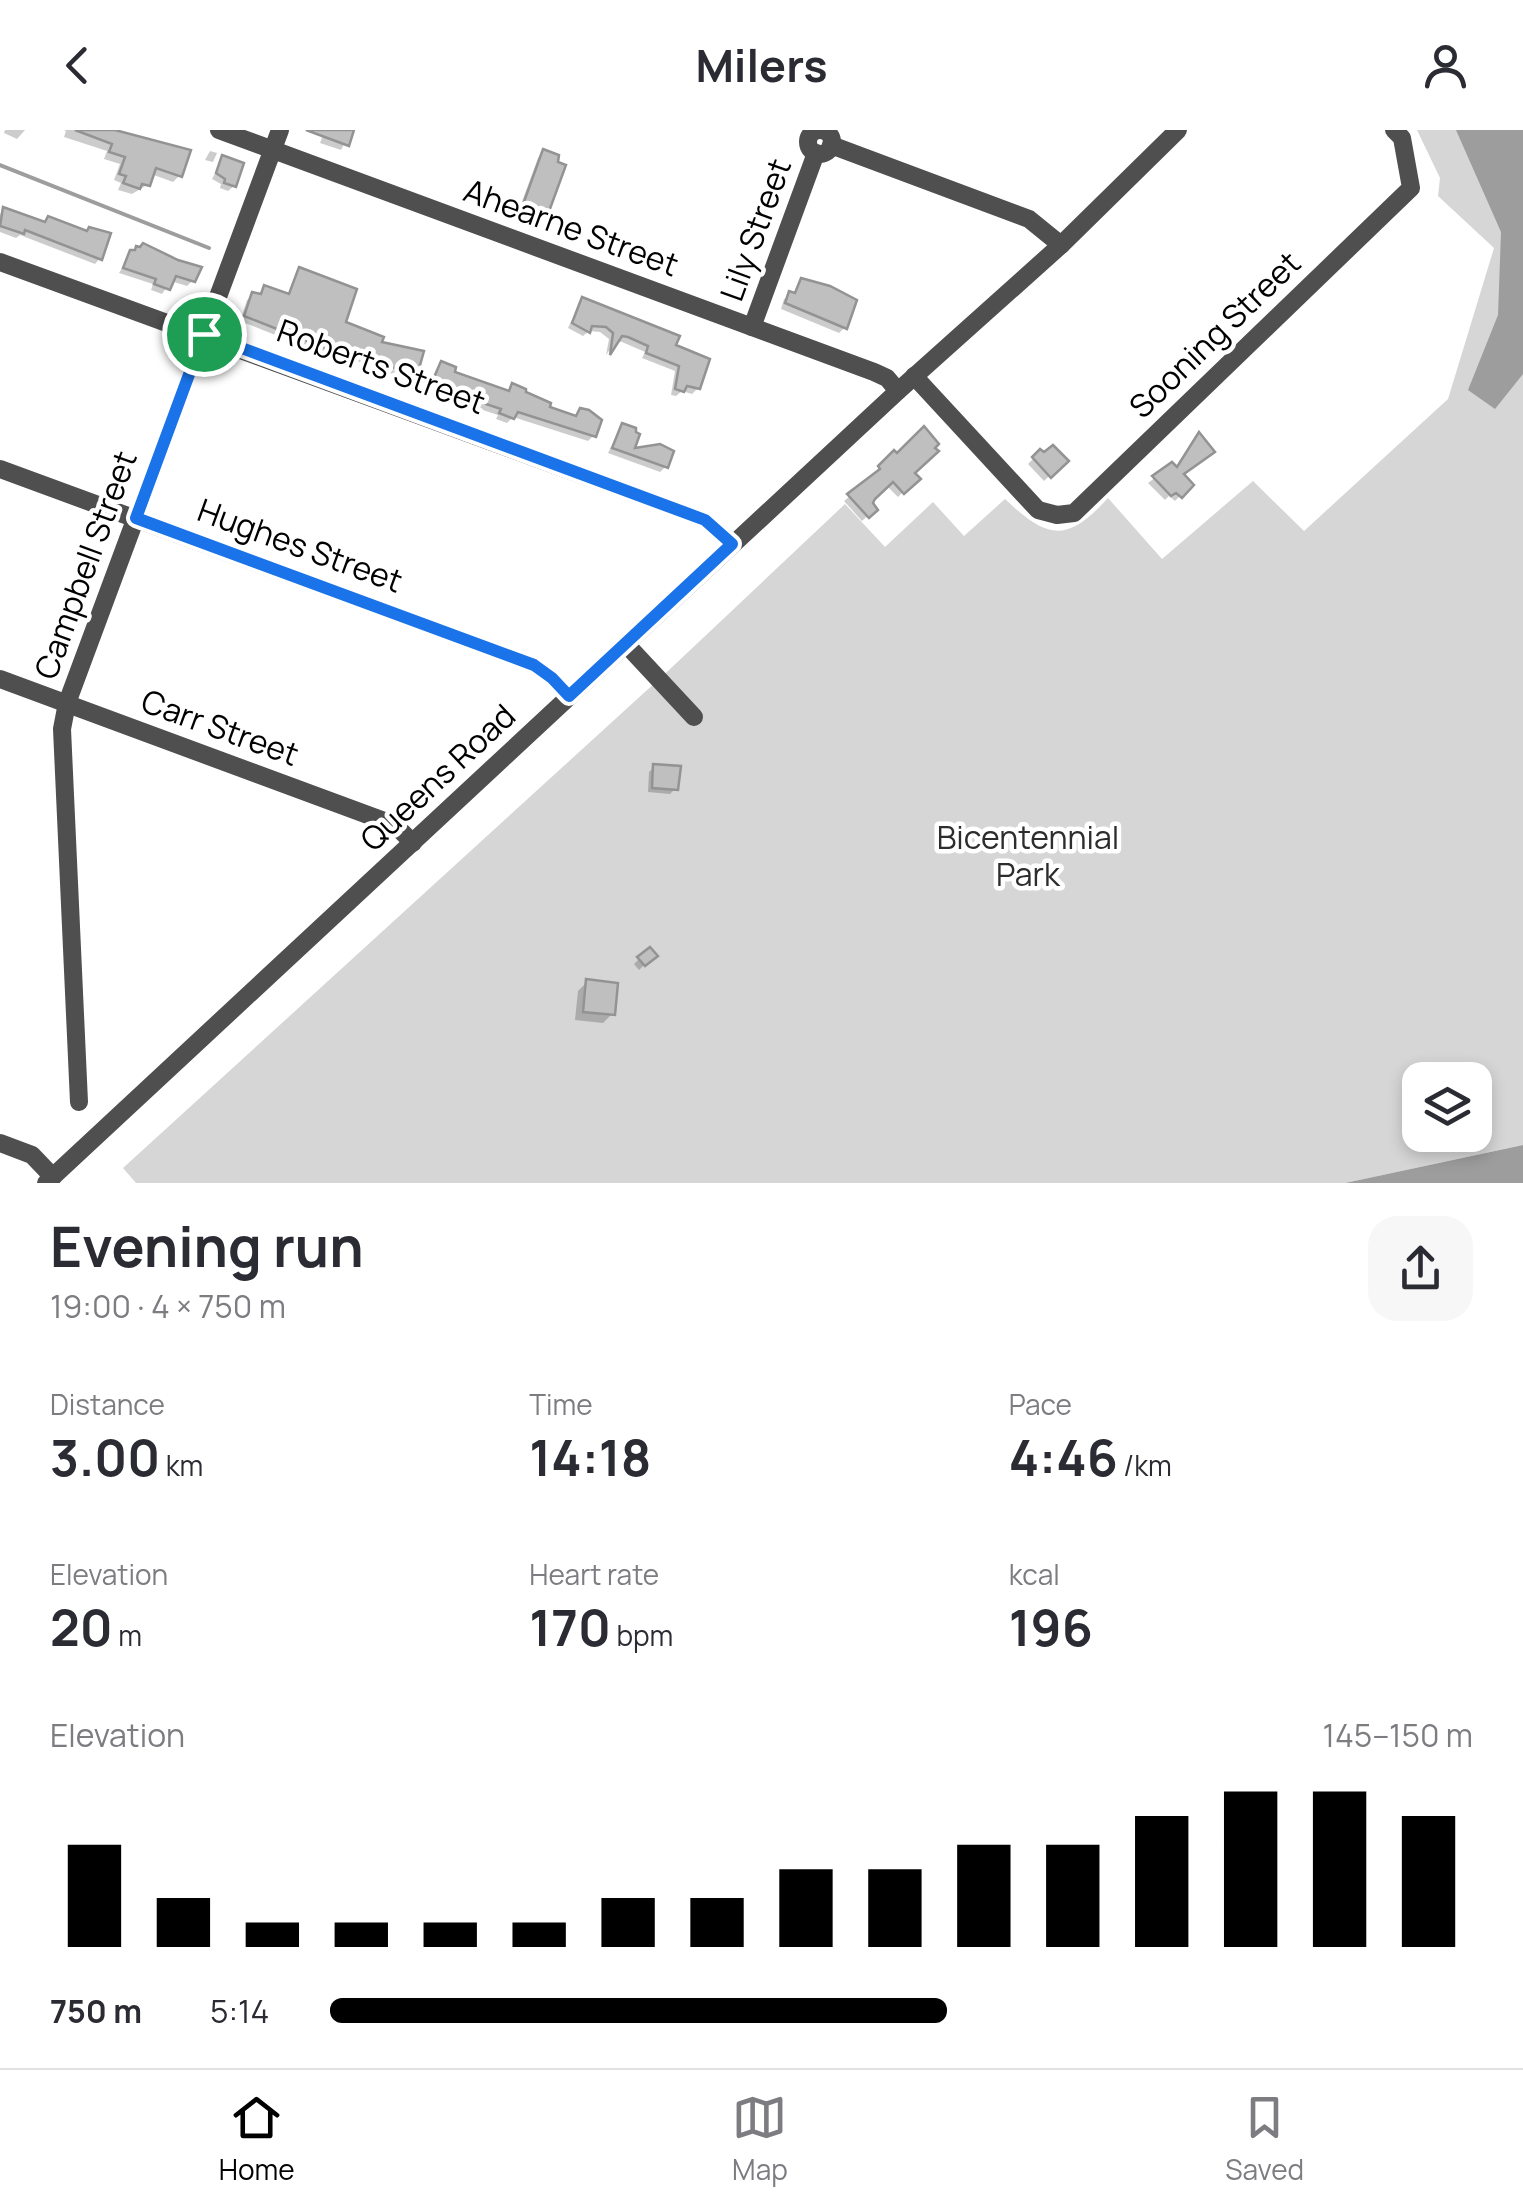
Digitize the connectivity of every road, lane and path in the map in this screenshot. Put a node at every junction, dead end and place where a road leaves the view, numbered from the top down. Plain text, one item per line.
1 (218, 130) edge
2 (280, 130) edge
3 (788, 130) edge
4 (1178, 130) edge
5 (1394, 130) edge
6 (821, 140) edge
7 (272, 150) junction
8 (1061, 245) junction
9 (0, 262) edge
10 (752, 327) junction
11 (204, 334) junction
12 (914, 376) junction
13 (898, 391) junction
14 (0, 469) edge
15 (136, 518) junction
16 (732, 544) junction
17 (625, 644) junction
18 (0, 679) edge
19 (569, 696) junction
20 (67, 703) junction
21 (694, 716) dead end
22 (413, 844) junction
23 (78, 1102) dead end
24 (0, 1144) edge
25 (49, 1180) edge

1 - 7 street, Ahearne Street
2 - 7 street, Campbell Street
3 - 6 street
4 - 8 street, Queens Road
5 - 12 street, Sooning Street
6 - 8 street
6 - 10 street, Lily Street
7 - 10 street, Ahearne Street
7 - 11 street, Campbell Street
8 - 12 street, Queens Road
9 - 11 street, Roberts Street
10 - 13 street, Ahearne Street
11 - 15 street, Campbell Street
11 - 16 street, Roberts Street
12 - 13 street, Queens Road
13 - 16 street, Queens Road
14 - 15 street, Hughes Street
15 - 19 street, Hughes Street
15 - 20 street, Campbell Street
16 - 17 street, Queens Road
17 - 19 street, Queens Road
17 - 21 street
18 - 20 street, Carr Street
19 - 22 street, Queens Road
20 - 22 street, Carr Street
20 - 23 street, Campbell Street
22 - 25 street, Queens Road
24 - 25 street

